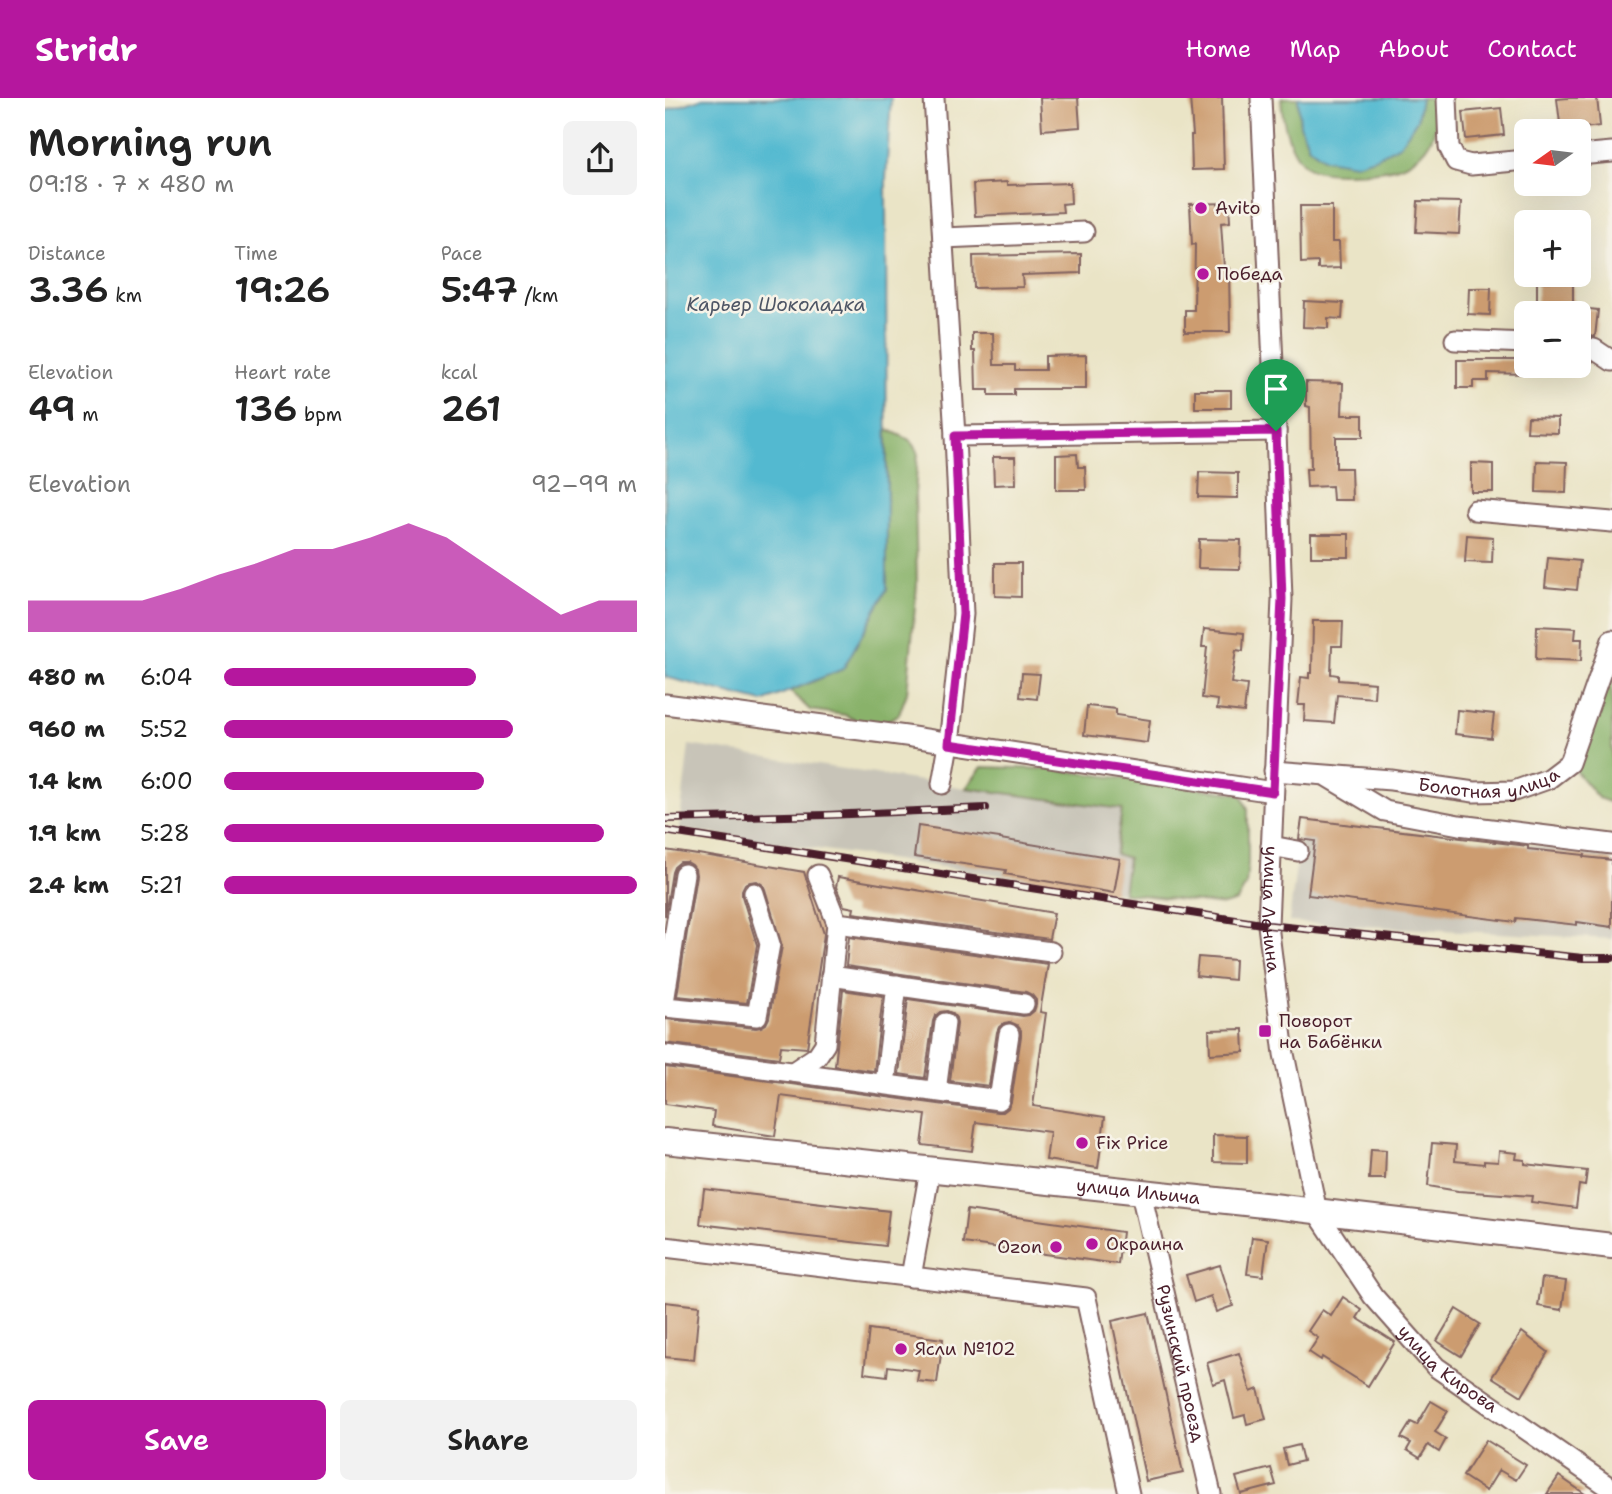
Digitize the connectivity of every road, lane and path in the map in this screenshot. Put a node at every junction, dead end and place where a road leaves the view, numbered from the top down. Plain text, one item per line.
1 (934, 98) edge
2 (1261, 98) edge
3 (1447, 98) edge
4 (1612, 152) edge
5 (1591, 154) edge
6 (1514, 161) edge
7 (1084, 232) dead end
8 (943, 239) junction
9 (1455, 340) dead end
10 (1514, 342) edge
11 (1591, 348) edge
12 (1612, 361) edge
13 (1276, 431) junction
14 (955, 436) junction
15 (1475, 510) dead end
16 (1612, 522) edge
17 (1612, 640) edge
18 (665, 704) edge
19 (949, 744) junction
20 (1274, 771) junction
21 (1325, 775) junction
22 (942, 784) dead end
23 (1273, 792) junction
24 (1612, 844) edge
25 (1271, 846) junction
26 (1298, 851) dead end
27 (684, 874) dead end
28 (818, 875) dead end
29 (754, 893) dead end
30 (837, 923) junction
31 (1051, 951) dead end
32 (831, 976) junction
33 (897, 985) junction
34 (665, 996) edge
35 (1024, 1004) dead end
36 (665, 1007) edge
37 (946, 1023) dead end
38 (1009, 1034) dead end
39 (665, 1055) edge
40 (793, 1072) junction
41 (885, 1084) junction
42 (936, 1091) junction
43 (665, 1141) edge
44 (930, 1170) junction
45 (1141, 1194) junction
46 (1317, 1212) junction
47 (1612, 1246) edge
48 (665, 1247) edge
49 (911, 1277) junction
50 (1612, 1489) edge
51 (1129, 1494) edge
52 (1210, 1494) edge

1 - 8 street
2 - 13 street, улица Ленина
3 - 6 street
4 - 5 street
7 - 8 street
8 - 14 street
9 - 10 street
11 - 12 street
13 - 14 street
13 - 20 street, улица Ленина
14 - 19 street
15 - 16 street
17 - 21 street, Болотная улица
18 - 19 street
19 - 22 street
19 - 23 street
20 - 21 street, Болотная улица
20 - 23 street, улица Ленина
21 - 24 street
23 - 25 street, улица Ленина
25 - 26 street
25 - 46 street, улица Ленина
27 - 34 street
28 - 30 street
29 - 36 street
30 - 31 street
30 - 32 street
32 - 33 street
32 - 40 street
33 - 35 street
33 - 41 street
37 - 42 street
38 - 42 street
39 - 40 street
40 - 41 street
41 - 42 street
43 - 44 main road, улица Ильича
44 - 45 main road, улица Ильича
44 - 49 street
45 - 46 main road, улица Ильича
45 - 52 street, Рузинский проезд
46 - 47 main road, улица Ильича
46 - 50 street, улица Кирова
48 - 49 street
49 - 51 street

